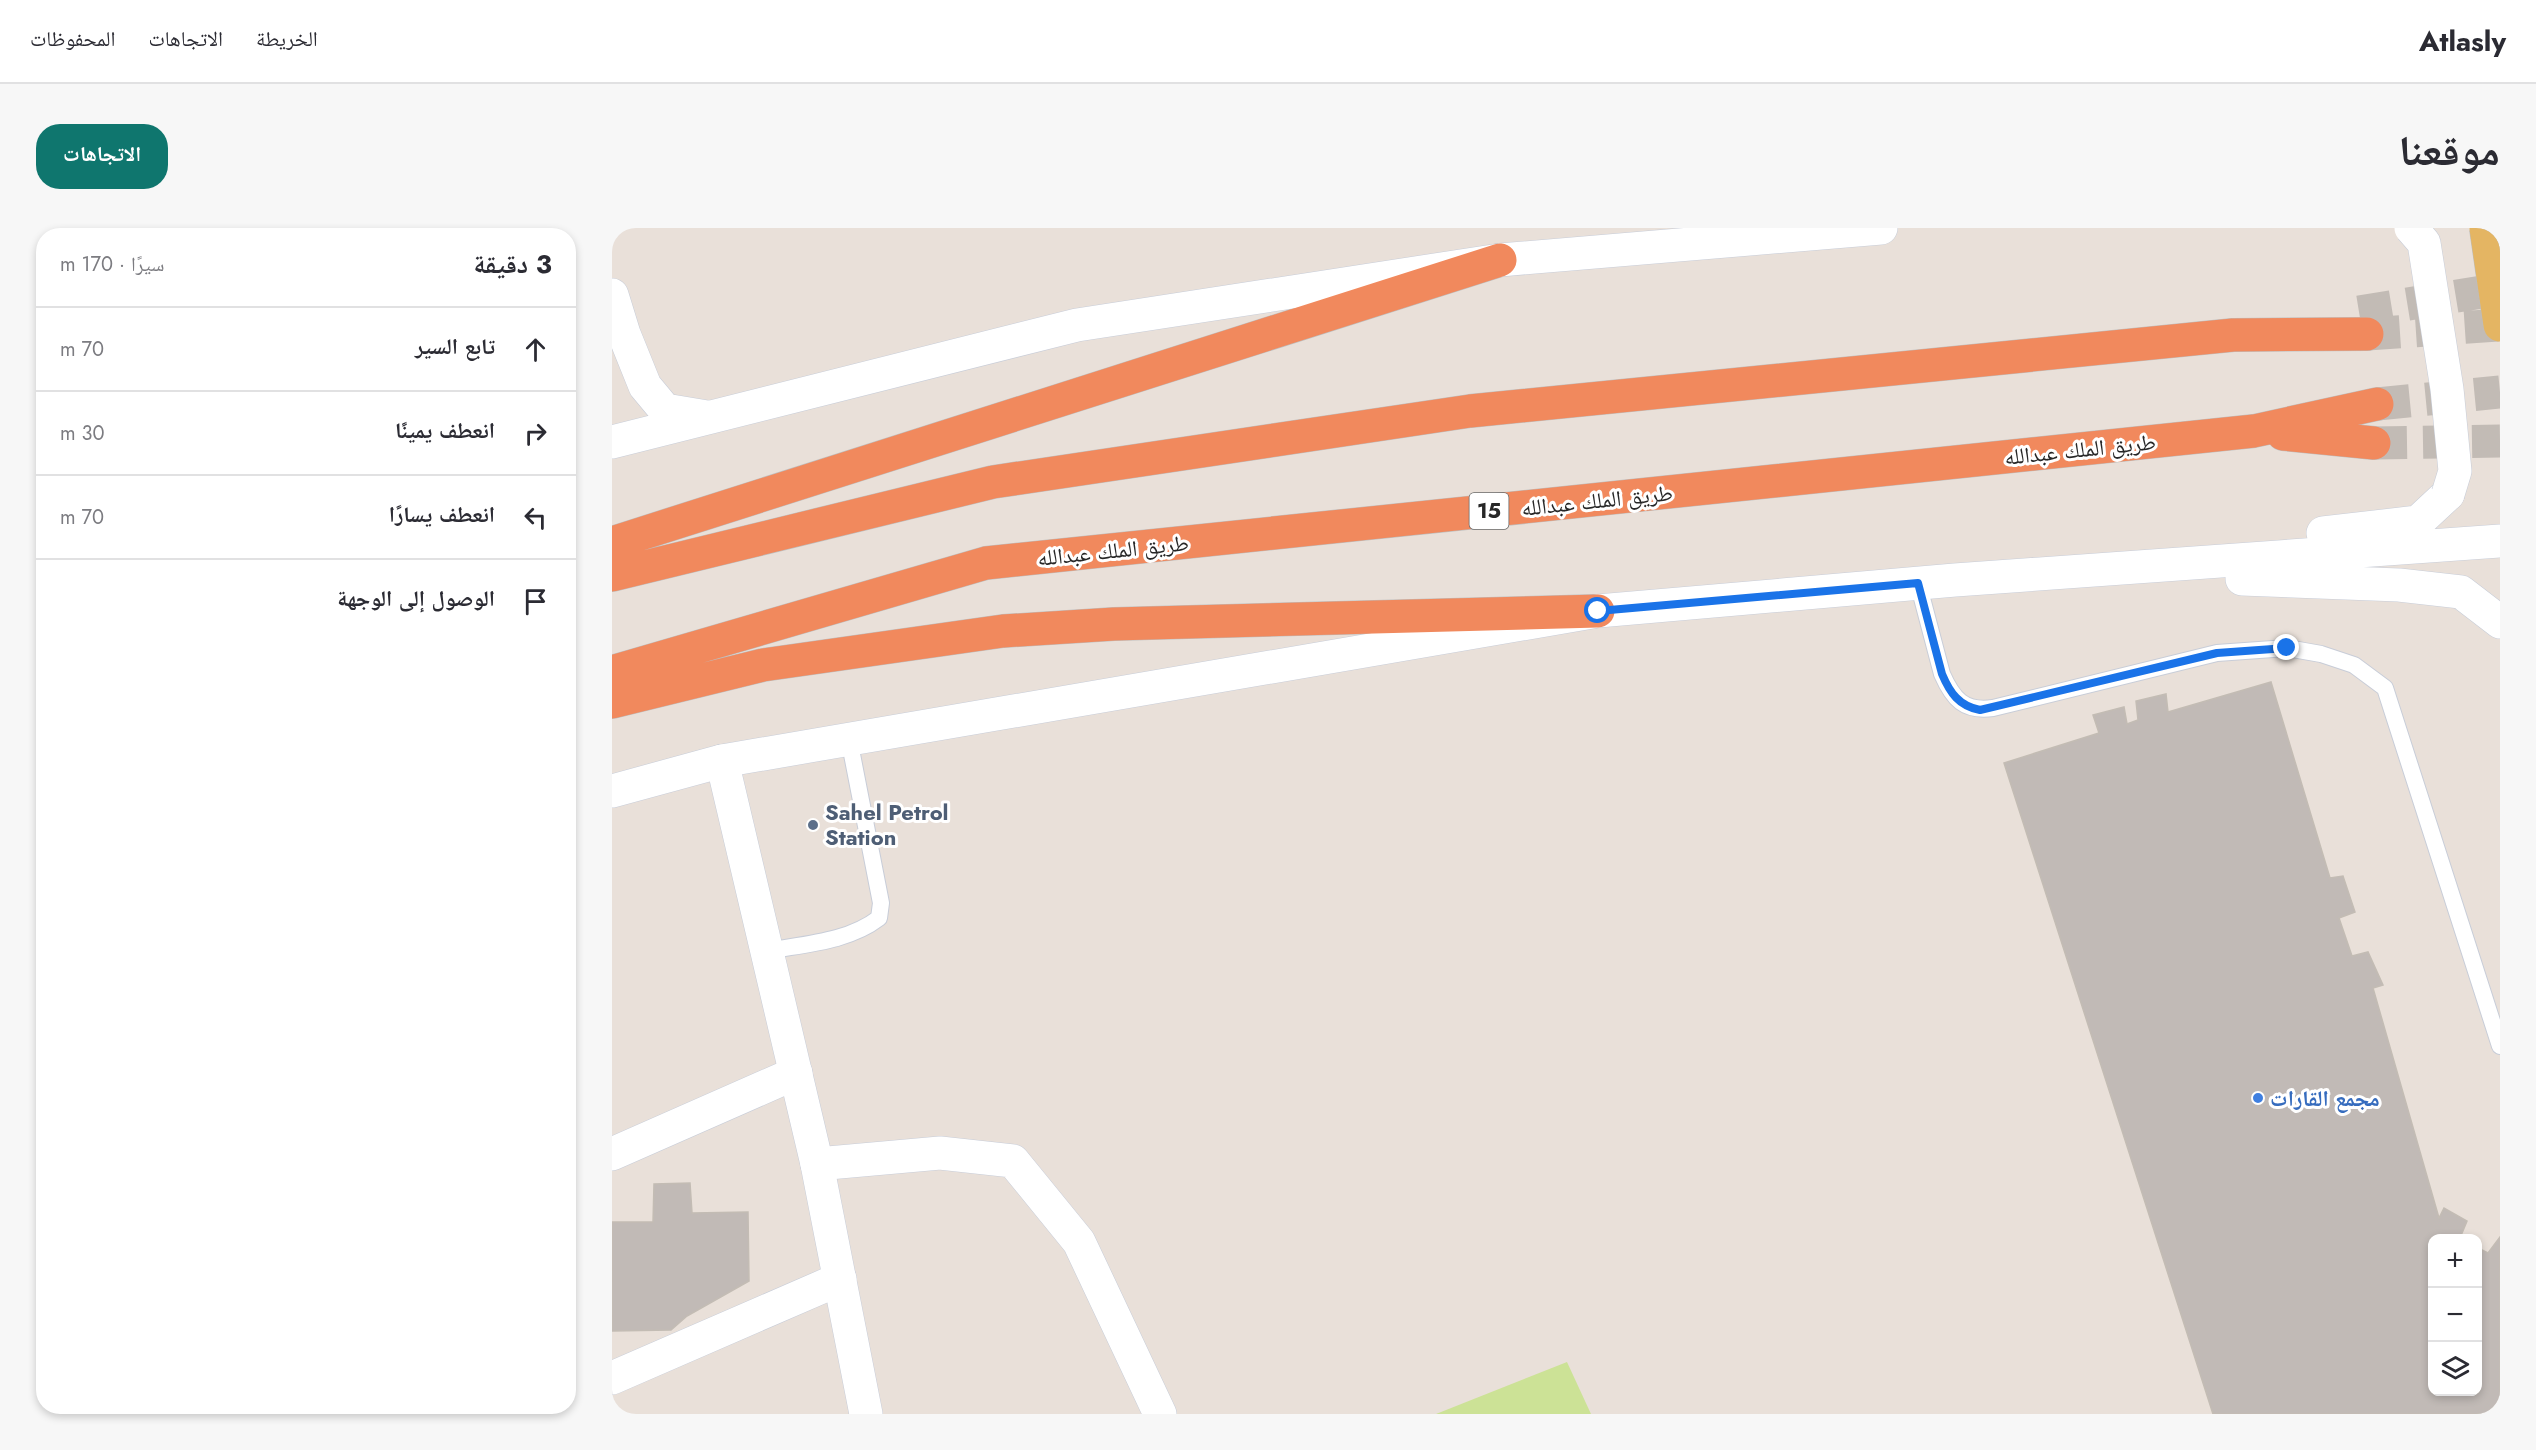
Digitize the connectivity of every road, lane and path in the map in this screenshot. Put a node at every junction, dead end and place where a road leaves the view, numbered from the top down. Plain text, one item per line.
1 (1881, 228) edge
2 (2411, 228) edge
3 (2486, 228) edge
4 (1500, 260) junction
5 (612, 295) edge
6 (2363, 323) tunnel mouth
7 (2500, 325) edge
8 (2378, 404) tunnel mouth
9 (707, 417) junction
10 (2254, 431) junction
11 (612, 442) edge
12 (2374, 443) tunnel mouth
13 (2500, 541) edge
14 (612, 543) edge
15 (612, 575) edge
16 (1955, 580) junction
17 (1918, 583) junction
18 (1598, 611) junction
19 (2500, 622) edge
20 (612, 672) edge
21 (612, 702) edge
22 (849, 739) junction
23 (722, 760) junction
24 (612, 791) edge
25 (767, 951) junction
26 (2500, 1047) edge
27 (796, 1074) junction
28 (612, 1154) edge
29 (817, 1164) junction
30 (840, 1279) junction
31 (612, 1378) edge
32 (866, 1414) edge
33 (1160, 1414) edge

1 - 4 main road
2 - 16 main road, bridge
3 - 7 main road, bridge
4 - 9 main road
4 - 14 highway
5 - 9 main road
6 - 15 highway
8 - 10 highway, طريق الملك عبدالله / 15
9 - 11 main road
10 - 12 highway
10 - 20 highway, طريق الملك عبدالله / 15
13 - 16 main road
16 - 17 main road
16 - 19 main road
17 - 18 main road
17 - 26 lane
18 - 21 highway
18 - 22 main road
22 - 23 main road
22 - 25 lane
23 - 24 main road
23 - 25 main road
25 - 27 main road
27 - 28 main road
27 - 29 main road
29 - 30 main road
29 - 33 main road
30 - 31 main road
30 - 32 main road

